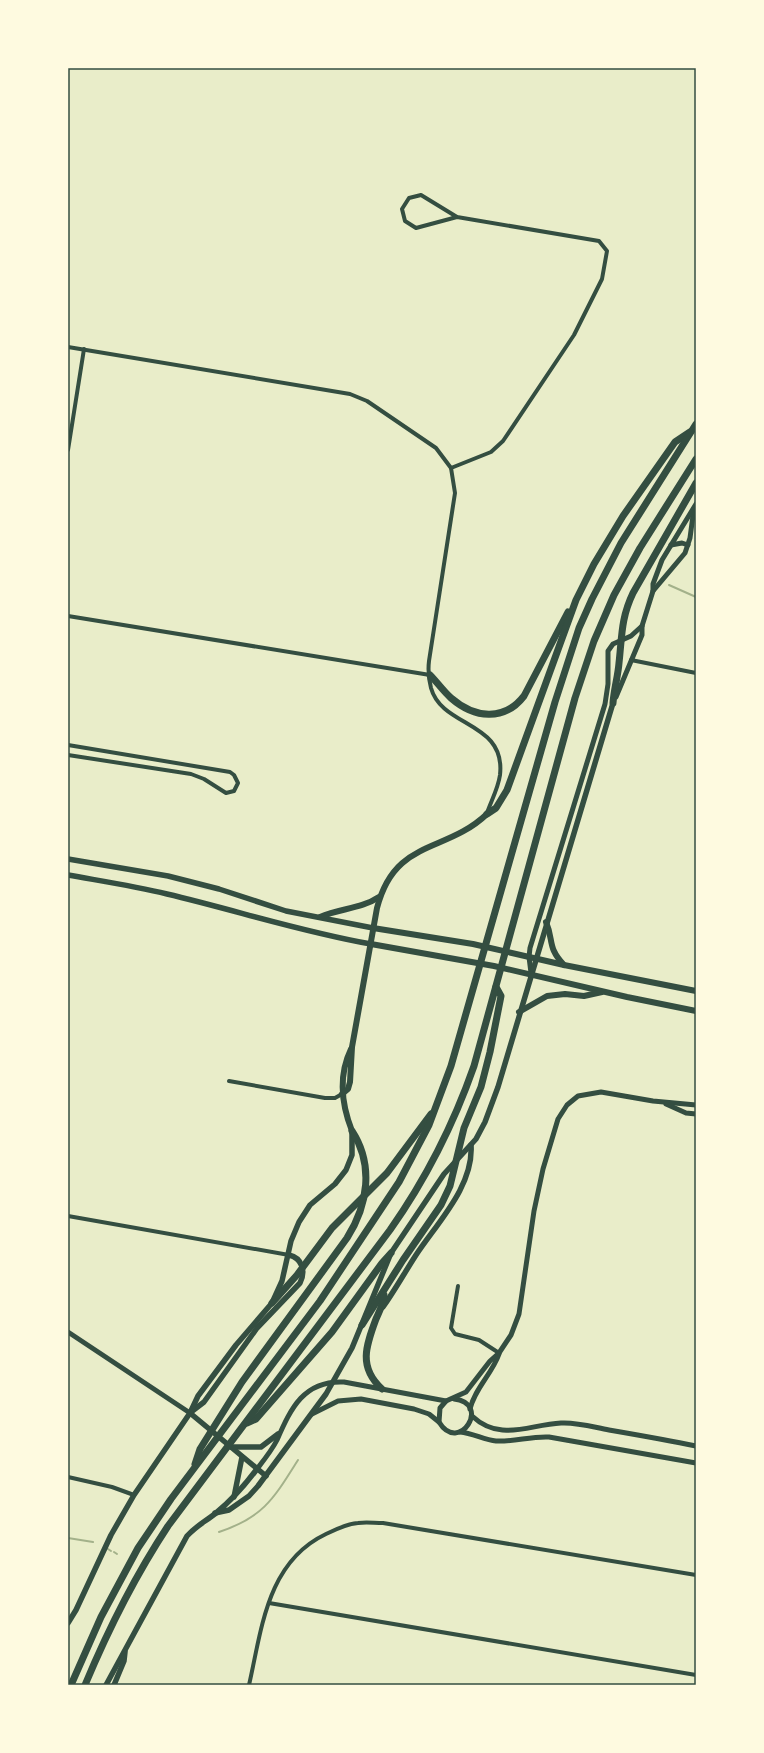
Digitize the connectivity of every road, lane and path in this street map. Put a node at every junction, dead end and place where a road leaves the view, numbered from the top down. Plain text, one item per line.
1 (457, 216) junction
2 (68, 347) edge
3 (84, 349) junction
4 (696, 424) edge
5 (692, 431) junction
6 (68, 450) edge
7 (696, 459) edge
8 (451, 468) junction
9 (696, 483) edge
10 (695, 505) edge
11 (671, 545) junction
12 (688, 545) junction
13 (653, 591) junction
14 (576, 600) junction
15 (68, 616) edge
16 (642, 626) junction
17 (621, 640) junction
18 (631, 660) junction
19 (696, 673) edge
20 (430, 675) junction
21 (613, 703) junction
22 (69, 745) edge
23 (68, 755) edge
24 (487, 814) junction
25 (68, 859) edge
26 (68, 875) edge
27 (379, 897) junction
28 (320, 918) junction
29 (546, 922) junction
30 (373, 928) junction
31 (371, 944) junction
32 (528, 956) junction
33 (536, 958) junction
34 (564, 965) junction
35 (531, 973) junction
36 (496, 987) junction
37 (696, 991) edge
38 (602, 992) junction
39 (696, 1011) edge
40 (519, 1012) junction
41 (229, 1081) dead end
42 (342, 1094) junction
43 (662, 1102) junction
44 (696, 1105) edge
45 (433, 1111) junction
46 (696, 1114) edge
47 (352, 1131) junction
48 (472, 1145) junction
49 (68, 1216) edge
50 (391, 1253) junction
51 (289, 1255) junction
52 (302, 1267) junction
53 (458, 1286) dead end
54 (384, 1291) junction
55 (272, 1303) junction
56 (379, 1312) junction
57 (362, 1325) junction
58 (68, 1332) edge
59 (499, 1353) junction
60 (334, 1382) junction
61 (382, 1389) junction
62 (454, 1399) junction
63 (446, 1401) junction
64 (470, 1409) junction
65 (190, 1413) junction
66 (312, 1414) junction
67 (472, 1416) junction
68 (439, 1422) junction
69 (245, 1424) junction
70 (459, 1432) junction
71 (278, 1434) junction
72 (696, 1446) edge
73 (231, 1447) junction
74 (203, 1451) junction
75 (242, 1457) junction
76 (696, 1463) edge
77 (257, 1469) junction
78 (266, 1476) junction
79 (68, 1478) edge
80 (134, 1495) junction
81 (234, 1497) junction
82 (215, 1513) junction
83 (696, 1576) edge
84 (269, 1604) junction
85 (68, 1623) edge
86 (126, 1649) junction
87 (696, 1675) edge
88 (70, 1685) edge
89 (85, 1685) edge
90 (106, 1685) edge
91 (114, 1685) edge
92 (249, 1685) edge

1 - 1 street
1 - 8 street
2 - 3 street
3 - 6 street
3 - 8 street
4 - 5 highway
5 - 14 highway
5 - 45 highway
7 - 36 highway
8 - 20 street
9 - 17 highway
10 - 11 street
10 - 12 street
11 - 12 street
11 - 13 street
12 - 13 street
13 - 16 street
14 - 20 highway
14 - 24 highway
15 - 20 street
16 - 17 street
16 - 18 street
17 - 21 highway
17 - 32 street
18 - 19 street
18 - 21 street
20 - 24 street
21 - 29 main road
22 - 23 street
22 - 23 street
24 - 27 main road
25 - 28 main road
26 - 31 main road
27 - 28 main road
27 - 30 main road
28 - 30 main road
29 - 33 main road
29 - 34 main road
30 - 31 main road
30 - 32 main road
31 - 35 main road
31 - 42 main road
32 - 33 main road
32 - 35 street
33 - 34 main road
33 - 35 main road
34 - 37 main road
35 - 38 main road
35 - 40 main road
36 - 54 highway
36 - 69 highway
38 - 39 main road
38 - 40 main road
40 - 48 main road
41 - 42 street
42 - 47 main road
43 - 44 street
43 - 46 street
43 - 59 street
45 - 52 highway
45 - 74 highway
47 - 51 main road
47 - 74 highway
48 - 50 main road
48 - 56 main road
49 - 51 street
50 - 57 main road
50 - 69 highway
51 - 52 main road
51 - 55 main road
52 - 55 highway
52 - 65 main road
53 - 59 street
54 - 56 highway
54 - 57 highway
55 - 65 main road
56 - 61 highway
57 - 60 main road
58 - 65 street
59 - 62 street
59 - 64 street
60 - 61 street
60 - 66 main road
60 - 71 street
61 - 63 street
62 - 63 street
62 - 64 street
63 - 68 street
64 - 67 street
65 - 73 main road
65 - 80 main road
66 - 68 street
66 - 78 main road
67 - 70 street
67 - 72 street
68 - 70 street
69 - 89 highway
70 - 76 street
71 - 73 main road
71 - 77 street
73 - 75 main road
74 - 88 highway
75 - 77 main road
75 - 81 main road
77 - 78 main road
77 - 81 main road
78 - 82 main road
79 - 80 street
80 - 85 main road
81 - 82 main road
82 - 86 main road
83 - 84 street
84 - 87 street
84 - 92 street
86 - 90 main road
86 - 91 main road

